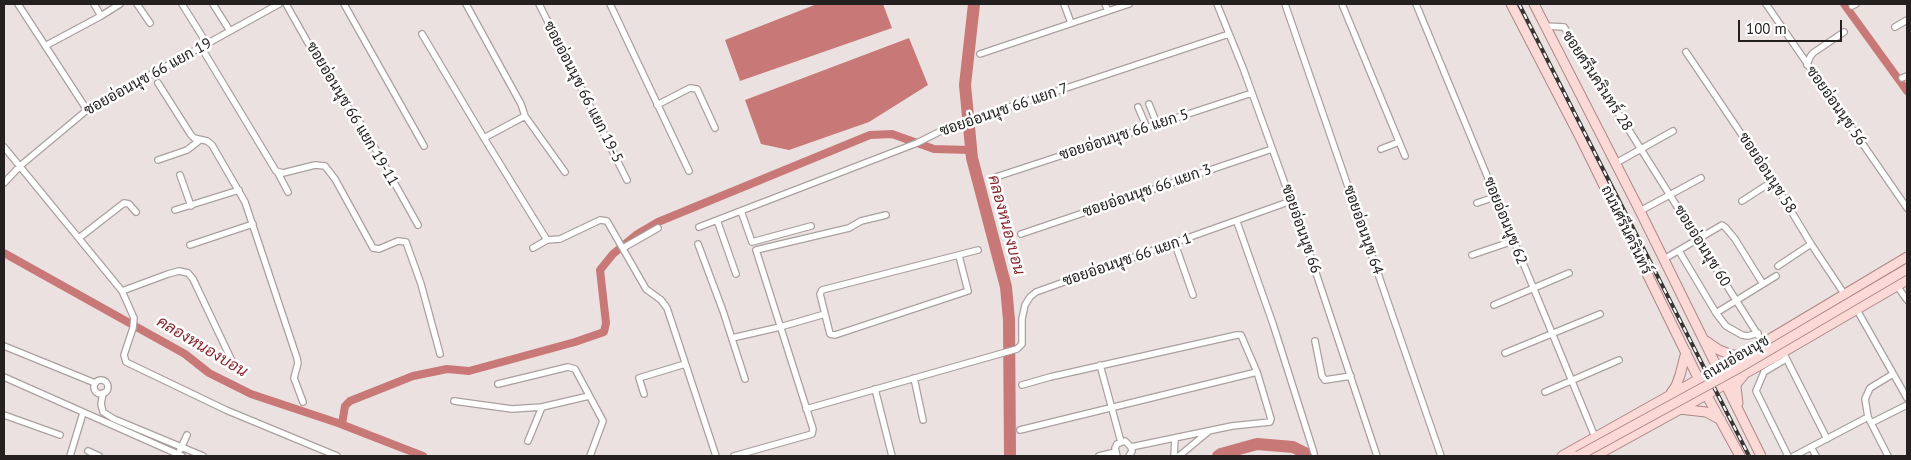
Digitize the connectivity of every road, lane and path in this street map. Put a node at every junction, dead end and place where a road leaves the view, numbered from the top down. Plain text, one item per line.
1 (18, 4) edge
2 (94, 4) edge
3 (120, 4) edge
4 (137, 4) edge
5 (182, 4) edge
6 (213, 4) edge
7 (279, 4) edge
8 (286, 4) edge
9 (344, 4) edge
10 (466, 4) edge
11 (539, 4) edge
12 (610, 4) edge
13 (1064, 4) edge
14 (1105, 4) edge
15 (1129, 4) edge
16 (1217, 4) edge
17 (1285, 4) edge
18 (1342, 4) edge
19 (1416, 4) edge
20 (1511, 4) edge
21 (1534, 4) edge
22 (1766, 4) edge
23 (1108, 11) junction
24 (101, 16) junction
25 (1907, 20) edge
26 (150, 23) dead end
27 (1071, 23) junction
28 (1545, 26) junction
29 (1895, 27) dead end
30 (230, 31) junction
31 (1844, 32) dead end
32 (422, 34) dead end
33 (1229, 34) junction
34 (204, 45) junction
35 (45, 46) junction
36 (1686, 52) dead end
37 (980, 54) dead end
38 (1807, 65) junction
39 (152, 74) junction
40 (1252, 93) junction
41 (1149, 104) dead end
42 (657, 105) junction
43 (1138, 107) dead end
44 (86, 110) junction
45 (524, 116) junction
46 (1158, 124) junction
47 (714, 128) dead end
48 (1147, 128) junction
49 (1673, 131) dead end
50 (484, 138) junction
51 (200, 140) junction
52 (1399, 142) junction
53 (424, 146) dead end
54 (4, 147) edge
55 (1272, 148) junction
56 (1381, 149) dead end
57 (1641, 149) junction
58 (1405, 156) dead end
59 (158, 160) dead end
60 (1616, 163) junction
61 (20, 166) junction
62 (689, 171) dead end
63 (565, 172) dead end
64 (278, 173) junction
65 (180, 175) dead end
66 (996, 177) dead end
67 (1701, 178) dead end
68 (627, 180) dead end
69 (1774, 181) junction
70 (4, 182) edge
71 (239, 190) junction
72 (288, 192) dead end
73 (1670, 196) junction
74 (1495, 197) junction
75 (1291, 201) junction
76 (1742, 201) dead end
77 (1477, 203) dead end
78 (191, 206) junction
79 (1907, 208) edge
80 (175, 210) dead end
81 (740, 211) junction
82 (1640, 211) junction
83 (136, 212) dead end
84 (886, 214) dead end
85 (717, 220) junction
86 (1237, 222) junction
87 (253, 224) junction
88 (418, 225) dead end
89 (811, 226) dead end
90 (699, 227) dead end
91 (658, 228) dead end
92 (1022, 234) dead end
93 (78, 238) junction
94 (1698, 239) junction
95 (547, 240) junction
96 (1513, 241) junction
97 (698, 244) dead end
98 (1176, 244) junction
99 (1811, 244) junction
100 (190, 245) dead end
101 (533, 248) dead end
102 (623, 248) junction
103 (978, 250) dead end
104 (1679, 251) junction
105 (1472, 255) dead end
106 (959, 256) junction
107 (1907, 257) edge
108 (1664, 259) junction
109 (1778, 266) dead end
110 (1907, 270) edge
111 (1569, 272) dead end
112 (736, 274) dead end
113 (1776, 276) dead end
114 (1907, 280) edge
115 (1763, 284) junction
116 (1897, 286) junction
117 (1533, 288) junction
118 (122, 291) junction
119 (1193, 295) dead end
120 (1845, 295) junction
121 (1907, 300) edge
122 (1737, 301) junction
123 (1494, 305) dead end
124 (1857, 310) junction
125 (1716, 313) junction
126 (825, 314) junction
127 (1600, 314) dead end
128 (780, 327) junction
129 (1758, 333) junction
130 (1552, 335) junction
131 (732, 338) junction
132 (1704, 339) junction
133 (1316, 341) dead end
134 (1763, 342) junction
135 (4, 346) edge
136 (1686, 352) junction
137 (1505, 353) dead end
138 (440, 354) dead end
139 (1741, 355) junction
140 (1784, 355) junction
141 (1773, 358) junction
142 (1619, 360) dead end
143 (232, 361) dead end
144 (686, 364) junction
145 (1100, 365) junction
146 (1717, 368) junction
147 (1749, 371) junction
148 (1257, 372) junction
149 (1893, 374) junction
150 (1350, 376) junction
151 (4, 377) edge
152 (914, 378) junction
153 (746, 379) dead end
154 (1699, 379) junction
155 (1572, 382) junction
156 (95, 384) junction
157 (498, 384) dead end
158 (1725, 384) junction
159 (1022, 385) dead end
160 (875, 389) junction
161 (1545, 392) dead end
162 (103, 393) junction
163 (644, 394) dead end
164 (1706, 394) junction
165 (1669, 395) junction
166 (589, 396) junction
167 (1907, 398) edge
168 (454, 401) dead end
169 (303, 402) dead end
170 (1907, 405) edge
171 (542, 407) junction
172 (1112, 408) junction
173 (1647, 408) junction
174 (806, 409) junction
175 (1679, 409) junction
176 (1739, 412) junction
177 (83, 413) junction
178 (4, 415) edge
179 (924, 420) dead end
180 (1721, 420) junction
181 (1870, 420) junction
182 (1654, 422) junction
183 (1020, 430) dead end
184 (1210, 431) junction
185 (60, 435) dead end
186 (187, 435) dead end
187 (1175, 438) junction
188 (1595, 438) junction
189 (1827, 439) junction
190 (528, 441) dead end
191 (1121, 442) junction
192 (1132, 446) junction
193 (181, 447) junction
194 (1811, 447) junction
195 (88, 451) dead end
196 (1314, 453) dead end
197 (1116, 454) edge
198 (180, 455) edge
199 (70, 456) edge
200 (99, 456) edge
201 (203, 456) edge
202 (337, 456) edge
203 (590, 456) edge
204 (716, 456) edge
205 (734, 456) edge
206 (892, 456) edge
207 (1099, 456) edge
208 (1130, 456) edge
209 (1174, 456) edge
210 (1179, 456) edge
211 (1377, 456) edge
212 (1441, 456) edge
213 (1562, 456) edge
214 (1578, 456) edge
215 (1595, 456) edge
216 (1740, 456) edge
217 (1761, 456) edge
218 (1788, 456) edge
219 (1794, 456) edge
220 (1816, 456) edge
221 (1888, 456) edge

1 - 35 street
2 - 24 street
3 - 24 street
4 - 26 street
5 - 34 street
6 - 30 street
7 - 30 street, ซอยอ่อนนุช 66 แยก 19
8 - 88 street, ซอยอ่อนนุช 66 แยก 19-11
9 - 53 street
10 - 45 street
11 - 68 street, ซอยอ่อนนุช 66 แยก 19-5
12 - 42 street
13 - 27 street
14 - 23 street
15 - 23 street
16 - 33 street, ซอยอ่อนนุช 66
17 - 212 street, ซอยอ่อนนุช 64
18 - 52 street
19 - 74 street, ซอยอ่อนนุช 62
20 - 136 main road, ถนนศรีนครินทร์
21 - 28 main road, ถนนศรีนครินทร์
22 - 38 street, ซอยอ่อนนุช 56
23 - 27 street
24 - 35 street
25 - 29 street
27 - 37 street
28 - 57 street, ซอยศรีนครินทร์ 28
28 - 60 main road, ถนนศรีนครินทร์
30 - 34 street, ซอยอ่อนนุช 66 แยก 19
31 - 38 street
32 - 50 street
33 - 40 street, ซอยอ่อนนุช 66
33 - 81 street, ซอยอ่อนนุช 66 แยก 7
34 - 39 street, ซอยอ่อนนุช 66 แยก 19
34 - 64 street
35 - 44 street
36 - 69 street, ซอยอ่อนนุช 58
38 - 79 street, ซอยอ่อนนุช 56
39 - 44 street, ซอยอ่อนนุช 66 แยก 19
39 - 51 street
40 - 46 street, ซอยอ่อนนุช 66 แยก 5
40 - 55 street, ซอยอ่อนนุช 66
41 - 46 street
42 - 47 street
42 - 62 street
43 - 48 street
44 - 61 street, ซอยอ่อนนุช 66 แยก 19
45 - 50 street
45 - 63 street
46 - 48 street, ซอยอ่อนนุช 66 แยก 5
48 - 66 street, ซอยอ่อนนุช 66 แยก 5
49 - 57 street
50 - 95 street
51 - 59 street
51 - 71 street
52 - 56 street
52 - 58 street
54 - 61 street
55 - 75 street, ซอยอ่อนนุช 66
55 - 92 street, ซอยอ่อนนุช 66 แยก 3
57 - 60 street
57 - 73 street, ซอยอ่อนนุช 60
60 - 82 main road, ถนนศรีนครินทร์
61 - 70 street, ซอยอ่อนนุช 66 แยก 19
61 - 93 street
64 - 72 street
64 - 138 street
65 - 78 street
67 - 73 street
69 - 76 street
69 - 99 street, ซอยอ่อนนุช 58
71 - 78 street
71 - 87 street
73 - 82 street
73 - 94 street, ซอยอ่อนนุช 60
74 - 77 street
74 - 96 street, ซอยอ่อนนุช 62
75 - 86 street, ซอยอ่อนนุช 66 แยก 1
75 - 150 street, ซอยอ่อนนุช 66
78 - 80 street
81 - 85 street, ซอยอ่อนนุช 66 แยก 7
81 - 89 street
82 - 108 main road, ถนนศรีนครินทร์
83 - 93 street
84 - 128 street
85 - 90 street, ซอยอ่อนนุช 66 แยก 7
85 - 112 street
86 - 98 street, ซอยอ่อนนุช 66 แยก 1
86 - 196 street
87 - 100 street
87 - 169 street
91 - 102 street
93 - 118 street
94 - 104 street
94 - 115 street
94 - 122 street, ซอยอ่อนนุช 60
95 - 101 street
95 - 102 street
96 - 105 street
96 - 117 street, ซอยอ่อนนุช 62
97 - 131 street
98 - 119 street
98 - 152 street, ซอยอ่อนนุช 66 แยก 1
99 - 109 street
99 - 120 street, ซอยอ่อนนุช 58
102 - 144 street
103 - 106 street
104 - 108 street
104 - 125 street
106 - 126 street
106 - 126 street
107 - 120 main road, ถนนอ่อนนุช
108 - 132 main road, ถนนศรีนครินทร์
110 - 214 main road, ถนนอ่อนนุช, bridge
111 - 117 street
113 - 115 street
114 - 116 main road, ถนนอ่อนนุช
115 - 122 street
116 - 121 street
116 - 124 main road, ถนนอ่อนนุช
117 - 123 street
117 - 130 street, ซอยอ่อนนุช 62
118 - 143 street
118 - 202 street
120 - 134 main road, ถนนอ่อนนุช
122 - 125 street
122 - 129 street, ซอยอ่อนนุช 60
124 - 140 main road, ถนนอ่อนนุช
124 - 149 street
125 - 129 street
126 - 128 street
127 - 130 street
128 - 131 street
128 - 174 street
129 - 134 street, ซอยอ่อนนุช 60
130 - 137 street
130 - 155 street, ซอยอ่อนนุช 62
131 - 153 street
132 - 139 main road
132 - 146 main road, ถนนศรีนครินทร์
133 - 150 street
134 - 139 main road, ถนนอ่อนนุช
134 - 141 main road
135 - 156 street
136 - 154 main road, ถนนศรีนครินทร์
136 - 165 main road
139 - 146 main road, ถนนอ่อนนุช
140 - 141 main road, ถนนอ่อนนุช
140 - 189 street
140 - 218 street
141 - 147 main road, ถนนอ่อนนุช
142 - 155 street
144 - 163 street
144 - 204 street
145 - 148 street
145 - 159 street
145 - 172 street
146 - 154 main road, ถนนอ่อนนุช
146 - 158 main road, ถนนศรีนครินทร์
147 - 158 main road, ถนนอ่อนนุช
147 - 176 main road
148 - 172 street
148 - 184 street
149 - 167 street
149 - 181 street
150 - 211 street, ซอยอ่อนนุช 66
151 - 177 street
152 - 160 street, ซอยอ่อนนุช 66 แยก 1
152 - 179 street
154 - 164 main road, ถนนศรีนครินทร์
154 - 165 main road, ถนนอ่อนนุช
155 - 161 street
155 - 188 street, ซอยอ่อนนุช 62
156 - 162 street
156 - 162 street
157 - 166 street
158 - 164 main road, ถนนอ่อนนุช
158 - 176 main road, ถนนศรีนครินทร์
160 - 174 street, ซอยอ่อนนุช 66 แยก 1
160 - 206 street
162 - 193 street
164 - 175 main road, ถนนอ่อนนุช
164 - 180 main road, ถนนศรีนครินทร์
165 - 173 main road, ถนนอ่อนนุช
166 - 171 street
166 - 203 street
168 - 171 street
170 - 181 street
171 - 190 street
172 - 183 street
172 - 191 street
173 - 182 main road
173 - 188 main road, ถนนอ่อนนุช
174 - 205 street
175 - 180 main road
175 - 182 main road, ถนนอ่อนนุช
176 - 217 main road, ถนนศรีนครินทร์
177 - 198 street
177 - 199 street
178 - 185 street
180 - 216 main road, ถนนศรีนครินทร์
181 - 189 street
181 - 221 street
182 - 215 main road, ถนนอ่อนนุช
184 - 187 street
184 - 210 street
186 - 193 street
187 - 192 street
187 - 209 street
188 - 213 main road, ถนนอ่อนนุช
189 - 194 street
191 - 192 street
191 - 197 street
192 - 208 street
193 - 198 street
193 - 201 street
194 - 219 street
194 - 220 street
195 - 200 street
197 - 207 street

